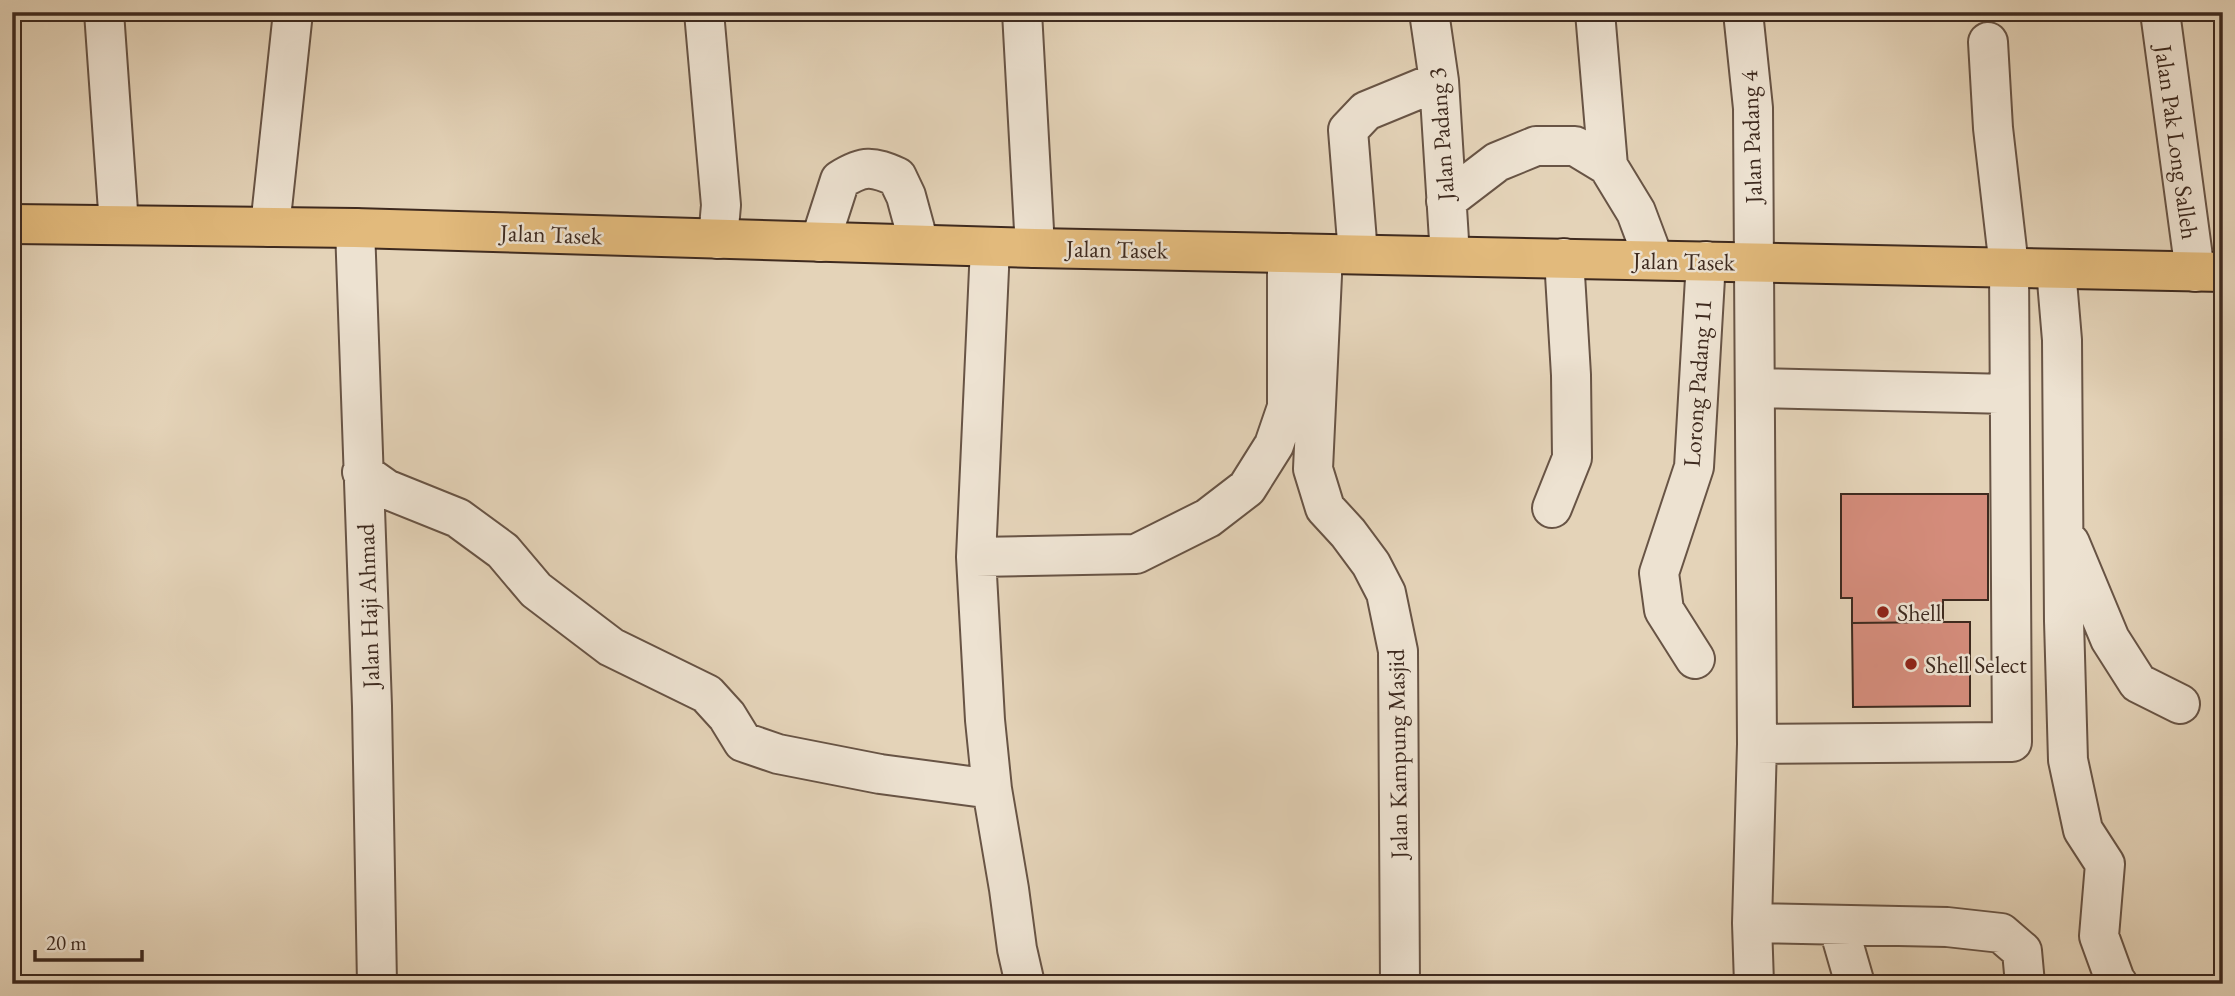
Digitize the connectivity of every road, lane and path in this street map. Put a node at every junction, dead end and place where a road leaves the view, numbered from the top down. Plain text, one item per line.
1 (104, 12) edge
2 (293, 12) edge
3 (704, 12) edge
4 (1022, 12) edge
5 (1429, 12) edge
6 (1595, 12) edge
7 (1743, 12) edge
8 (2160, 12) edge
9 (1988, 42) dead end
10 (1439, 81) junction
11 (1608, 166) junction
12 (1446, 201) junction
13 (12, 224) edge
14 (119, 225) junction
15 (270, 227) junction
16 (355, 228) junction
17 (719, 239) junction
18 (820, 242) junction
19 (919, 244) junction
20 (989, 247) junction
21 (1035, 248) junction
22 (1323, 254) junction
23 (1450, 256) junction
24 (1564, 258) junction
25 (1654, 260) junction
26 (1706, 261) junction
27 (1755, 262) junction
28 (2009, 267) junction
29 (2056, 269) junction
30 (2209, 272) edge
31 (1755, 388) junction
32 (2010, 394) junction
33 (362, 472) junction
34 (1552, 508) dead end
35 (2063, 525) junction
36 (976, 557) junction
37 (1695, 659) dead end
38 (2180, 704) dead end
39 (1758, 744) junction
40 (992, 789) junction
41 (1752, 923) junction
42 (1838, 925) junction
43 (377, 984) edge
44 (1025, 984) edge
45 (1400, 984) edge
46 (1754, 984) edge
47 (1855, 984) edge
48 (2025, 984) edge
49 (2118, 984) edge

1 - 14 street
2 - 15 street
3 - 17 street
4 - 21 street
5 - 10 street, Jalan Padang 3
6 - 11 street
7 - 27 street, Jalan Padang 4
8 - 30 street, Jalan Pak Long Salleh
9 - 28 street
10 - 12 street, Jalan Padang 3
10 - 22 street
11 - 12 street
11 - 25 street
12 - 23 street, Jalan Padang 3
13 - 14 main road, Jalan Tasek
14 - 15 main road, Jalan Tasek
15 - 16 main road, Jalan Tasek
16 - 17 main road, Jalan Tasek
16 - 33 street, Jalan Haji Ahmad
17 - 18 main road, Jalan Tasek
18 - 19 main road, Jalan Tasek
18 - 19 street
19 - 20 main road, Jalan Tasek
20 - 21 main road, Jalan Tasek
20 - 36 street
21 - 22 main road, Jalan Tasek
22 - 23 main road, Jalan Tasek
22 - 36 street
22 - 45 street, Jalan Kampung Masjid
23 - 24 main road, Jalan Tasek
24 - 25 main road, Jalan Tasek
24 - 34 street
25 - 26 main road, Jalan Tasek
26 - 27 main road, Jalan Tasek
26 - 37 street, Lorong Padang 11
27 - 28 main road, Jalan Tasek
27 - 31 street, Jalan Padang 4
28 - 29 main road, Jalan Tasek
28 - 32 street
29 - 30 main road, Jalan Tasek
29 - 35 street
31 - 32 street
31 - 39 street, Jalan Padang 4
32 - 39 street
33 - 40 street
33 - 43 street, Jalan Haji Ahmad
35 - 38 street
35 - 49 street
36 - 40 street
39 - 41 street, Jalan Padang 4
40 - 44 street
41 - 42 street
41 - 46 street, Jalan Padang 4
42 - 47 street
42 - 48 street

